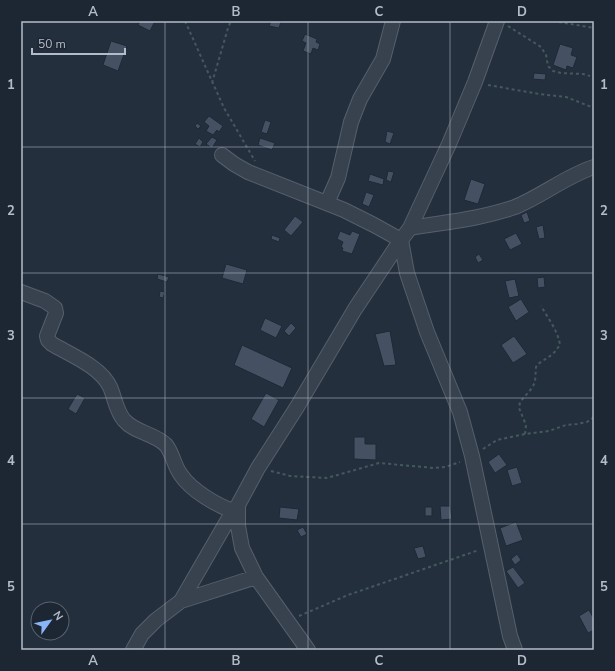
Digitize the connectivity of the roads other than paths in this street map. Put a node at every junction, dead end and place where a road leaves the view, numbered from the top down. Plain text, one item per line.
1 (393, 21) edge
2 (501, 23) edge
3 (222, 156) dead end
4 (594, 167) edge
5 (327, 203) junction
6 (410, 228) junction
7 (400, 240) junction
8 (21, 292) edge
9 (236, 508) junction
10 (256, 577) junction
11 (181, 601) junction
12 (133, 650) edge
13 (308, 650) edge
14 (515, 650) edge

1 - 5 street
2 - 6 street
3 - 5 street
4 - 6 street
5 - 7 street
6 - 7 street
7 - 9 street
7 - 14 street
8 - 9 street
9 - 10 street
9 - 11 street
10 - 11 street
10 - 13 street
11 - 12 street

